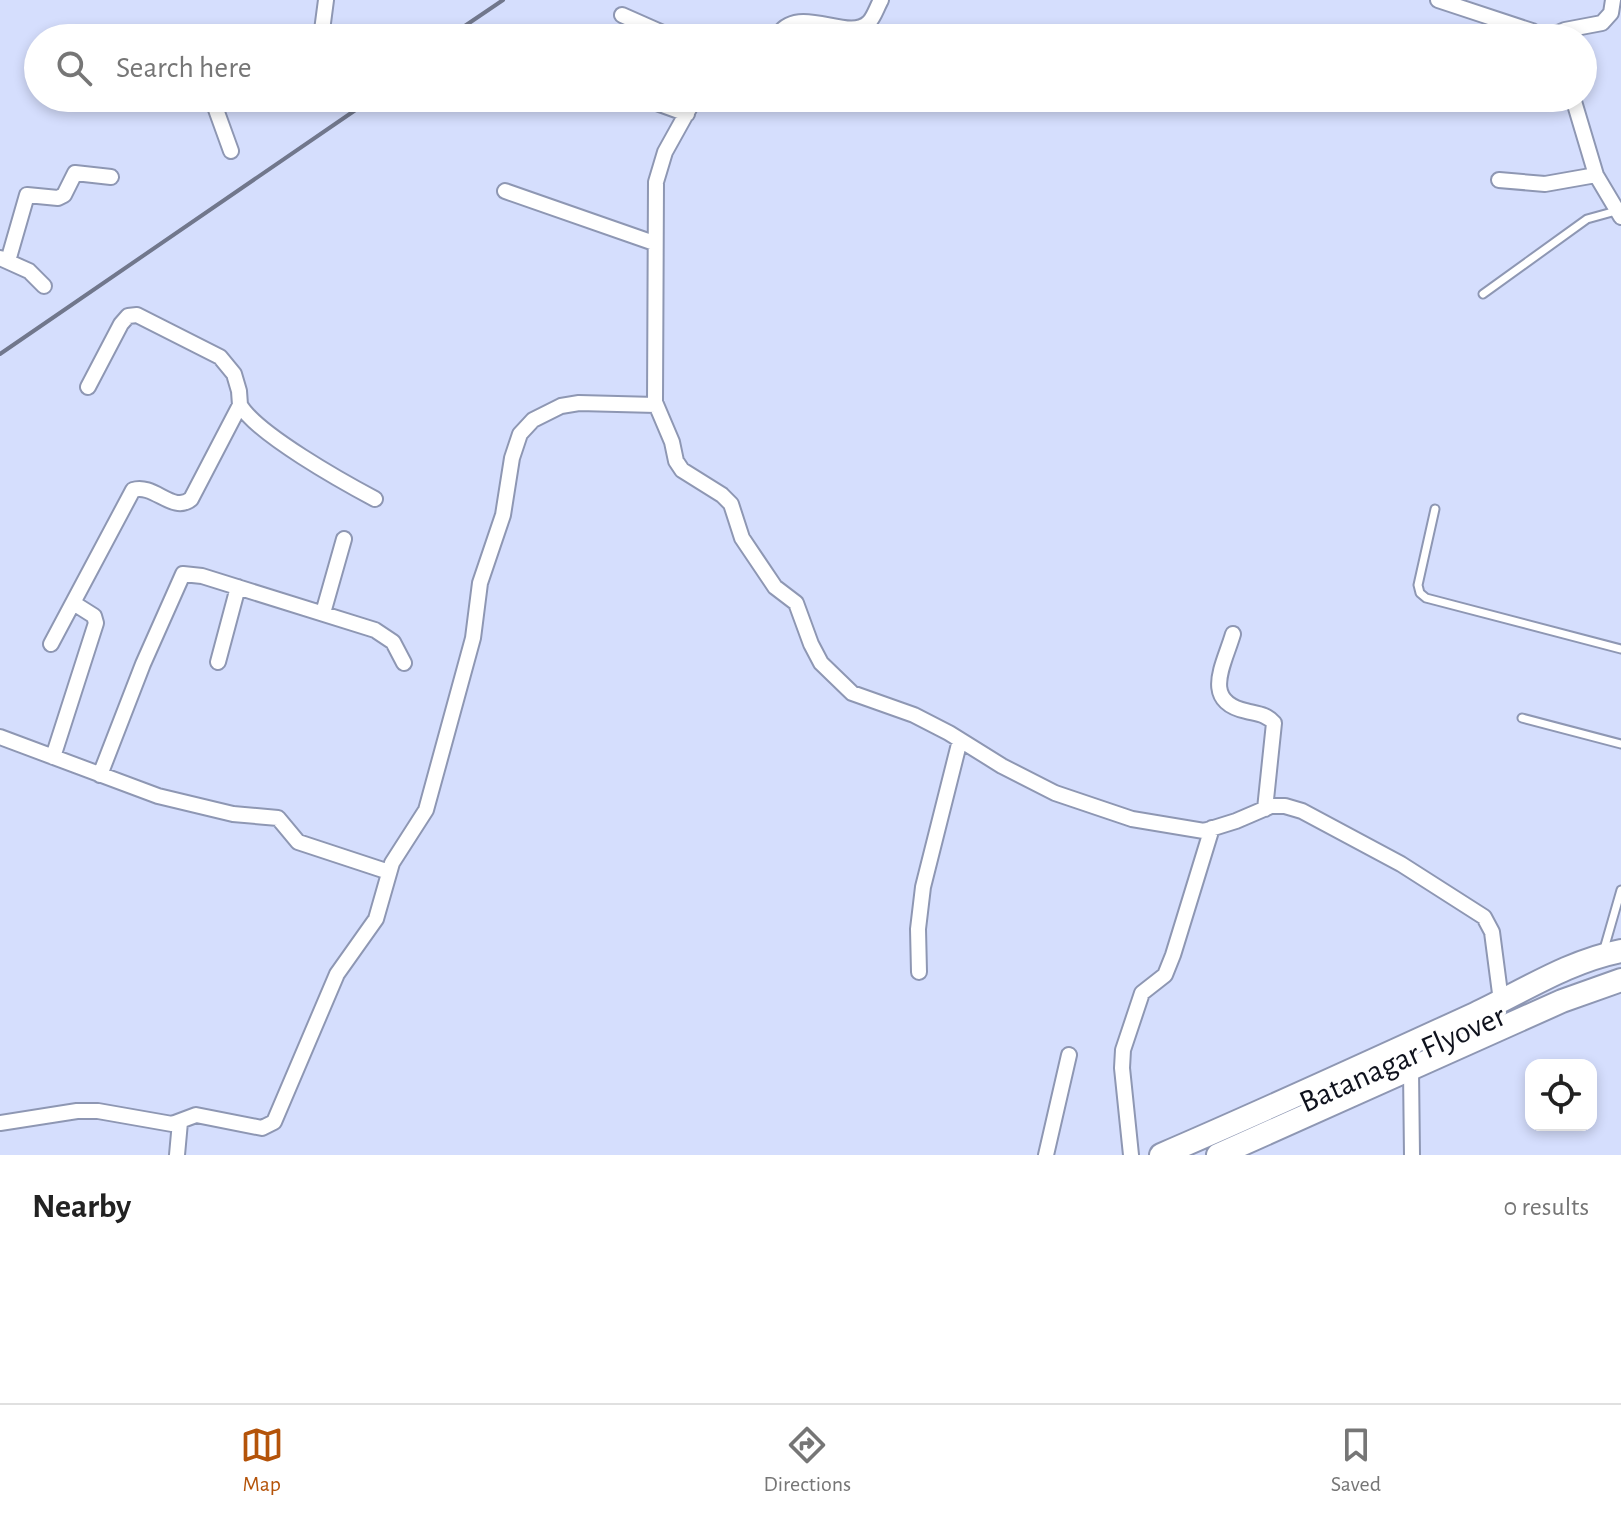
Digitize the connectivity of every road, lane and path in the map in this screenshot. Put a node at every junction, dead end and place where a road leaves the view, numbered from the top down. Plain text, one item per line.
1 (326, 0) edge
2 (881, 0) edge
3 (1438, 0) edge
4 (1613, 0) edge
5 (622, 15) dead end
6 (323, 24) edge
7 (642, 24) edge
8 (782, 24) edge
9 (844, 24) edge
10 (868, 24) edge
11 (1511, 24) edge
12 (1597, 24) edge
13 (217, 112) edge
14 (682, 112) edge
15 (1577, 112) edge
16 (687, 114) joint
17 (231, 151) dead end
18 (1596, 175) junction
19 (111, 177) dead end
20 (1499, 180) dead end
21 (505, 191) dead end
22 (1619, 214) edge
23 (654, 243) junction
24 (4, 260) edge
25 (44, 286) dead end
26 (1483, 294) dead end
27 (88, 387) dead end
28 (240, 405) junction
29 (656, 405) junction
30 (375, 499) dead end
31 (1435, 509) dead end
32 (344, 539) dead end
33 (238, 587) junction
34 (75, 604) junction
35 (323, 613) junction
36 (1233, 634) dead end
37 (51, 644) dead end
38 (1621, 649) edge
39 (218, 662) dead end
40 (404, 663) dead end
41 (1522, 718) dead end
42 (0, 737) edge
43 (960, 740) junction
44 (1621, 744) edge
45 (53, 757) junction
46 (100, 775) junction
47 (1265, 809) junction
48 (1212, 828) junction
49 (389, 872) junction
50 (1621, 890) edge
51 (1614, 957) edge
52 (919, 972) dead end
53 (1621, 980) edge
54 (1501, 1001) junction
55 (1069, 1055) dead end
56 (1411, 1070) junction
57 (180, 1122) junction
58 (0, 1123) edge
59 (177, 1155) edge
60 (1046, 1155) edge
61 (1131, 1155) edge
62 (1161, 1155) edge
63 (1184, 1155) edge
64 (1218, 1155) edge
65 (1412, 1155) edge

1 - 6 street
2 - 10 street
3 - 11 street
4 - 12 street
5 - 7 street
8 - 9 street
13 - 17 street
14 - 16 street
15 - 18 street
16 - 23 street
18 - 20 street
18 - 22 street
19 - 24 street
21 - 23 street
22 - 26 lane
23 - 29 street
24 - 25 street
27 - 28 street
28 - 30 street
28 - 34 street
29 - 43 street
29 - 49 street
31 - 38 lane
32 - 35 street
33 - 35 street
33 - 39 street
33 - 46 street
34 - 37 street
34 - 45 street
35 - 40 street
36 - 47 street
41 - 44 lane
42 - 45 street
43 - 48 street
43 - 52 street
45 - 46 street
46 - 49 street
47 - 48 street
47 - 54 street
48 - 61 street
49 - 57 street
50 - 51 lane
51 - 54 street
51 - 63 street, Batanagar Flyover
53 - 56 street
54 - 62 street
55 - 60 street
56 - 64 street
56 - 65 street
57 - 58 street
57 - 59 street

